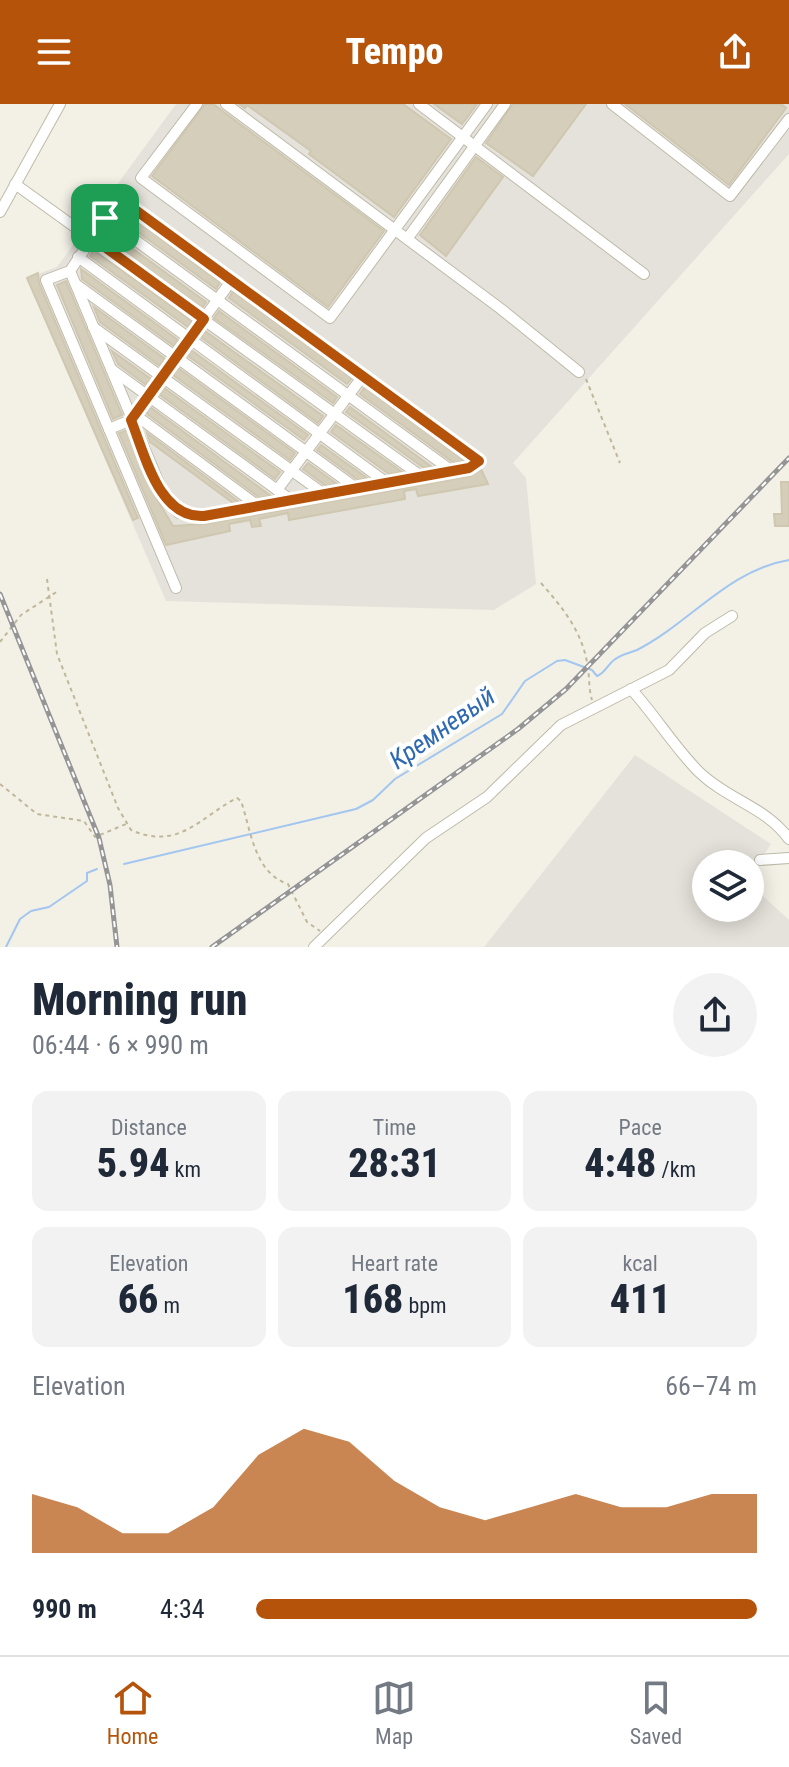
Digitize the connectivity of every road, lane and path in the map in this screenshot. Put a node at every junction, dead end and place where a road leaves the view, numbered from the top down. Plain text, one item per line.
1 (60, 104) edge
2 (197, 104) edge
3 (226, 104) edge
4 (419, 104) edge
5 (487, 104) edge
6 (505, 104) edge
7 (612, 104) edge
8 (789, 119) edge
9 (463, 137) junction
10 (474, 146) junction
11 (15, 184) junction
12 (0, 212) edge
13 (105, 218) junction
14 (395, 230) junction
15 (91, 237) junction
16 (407, 239) junction
17 (78, 257) junction
18 (70, 271) junction
19 (644, 274) dead end
20 (231, 281) junction
21 (75, 284) junction
22 (218, 299) junction
23 (204, 319) junction
24 (93, 327) junction
25 (191, 338) junction
26 (176, 358) junction
27 (109, 368) junction
28 (579, 372) joint
29 (163, 375) junction
30 (363, 376) junction
31 (149, 395) junction
32 (348, 395) junction
33 (334, 413) junction
34 (130, 414) junction
35 (109, 429) junction
36 (319, 432) junction
37 (305, 451) junction
38 (620, 463) dead end
39 (292, 470) junction
40 (452, 471) junction
41 (421, 476) junction
42 (387, 483) junction
43 (356, 488) junction
44 (277, 490) junction
45 (324, 494) junction
46 (291, 500) junction
47 (258, 506) junction
48 (47, 579) dead end
49 (541, 583) dead end
50 (176, 588) dead end
51 (58, 591) dead end
52 (48, 599) junction
53 (732, 616) dead end
54 (0, 642) edge
55 (631, 689) junction
56 (594, 709) junction
57 (0, 784) edge
58 (127, 824) junction
59 (789, 839) edge
60 (789, 858) edge
61 (764, 860) edge
62 (327, 936) junction
63 (314, 947) edge

1 - 11 street
2 - 14 street
3 - 14 street
4 - 9 street
5 - 9 street
6 - 10 street
7 - 8 street
9 - 10 street
9 - 14 street
10 - 16 street
10 - 19 street
11 - 12 street
11 - 15 street
13 - 15 street
13 - 20 street
13 - 22 street
14 - 16 street
15 - 17 street
15 - 23 street
16 - 28 street
17 - 18 street
17 - 25 street
18 - 21 street
18 - 35 street
20 - 22 street
20 - 30 street
21 - 24 street
21 - 26 street
22 - 23 street
22 - 32 street
23 - 25 street
23 - 33 street
24 - 27 street
24 - 29 street
25 - 26 street
25 - 36 street
26 - 29 street
26 - 37 street
27 - 31 street
27 - 34 street
28 - 38 path
29 - 31 street
29 - 39 street
30 - 32 street
30 - 40 street
31 - 34 street
31 - 44 street
32 - 33 street
32 - 40 street
33 - 36 street
33 - 41 street
34 - 35 street
34 - 47 street
34 - 47 street
35 - 50 street
36 - 37 street
36 - 42 street
37 - 39 street
37 - 43 street
39 - 44 street
39 - 45 street
40 - 41 street
41 - 42 street
42 - 43 street
43 - 45 street
44 - 46 street
45 - 46 street
46 - 47 street
48 - 52 path
49 - 56 path
51 - 52 path
52 - 54 path
52 - 58 path
53 - 55 street
55 - 56 street
55 - 59 street
56 - 62 street
57 - 58 path
58 - 62 path
60 - 61 street
62 - 63 street

